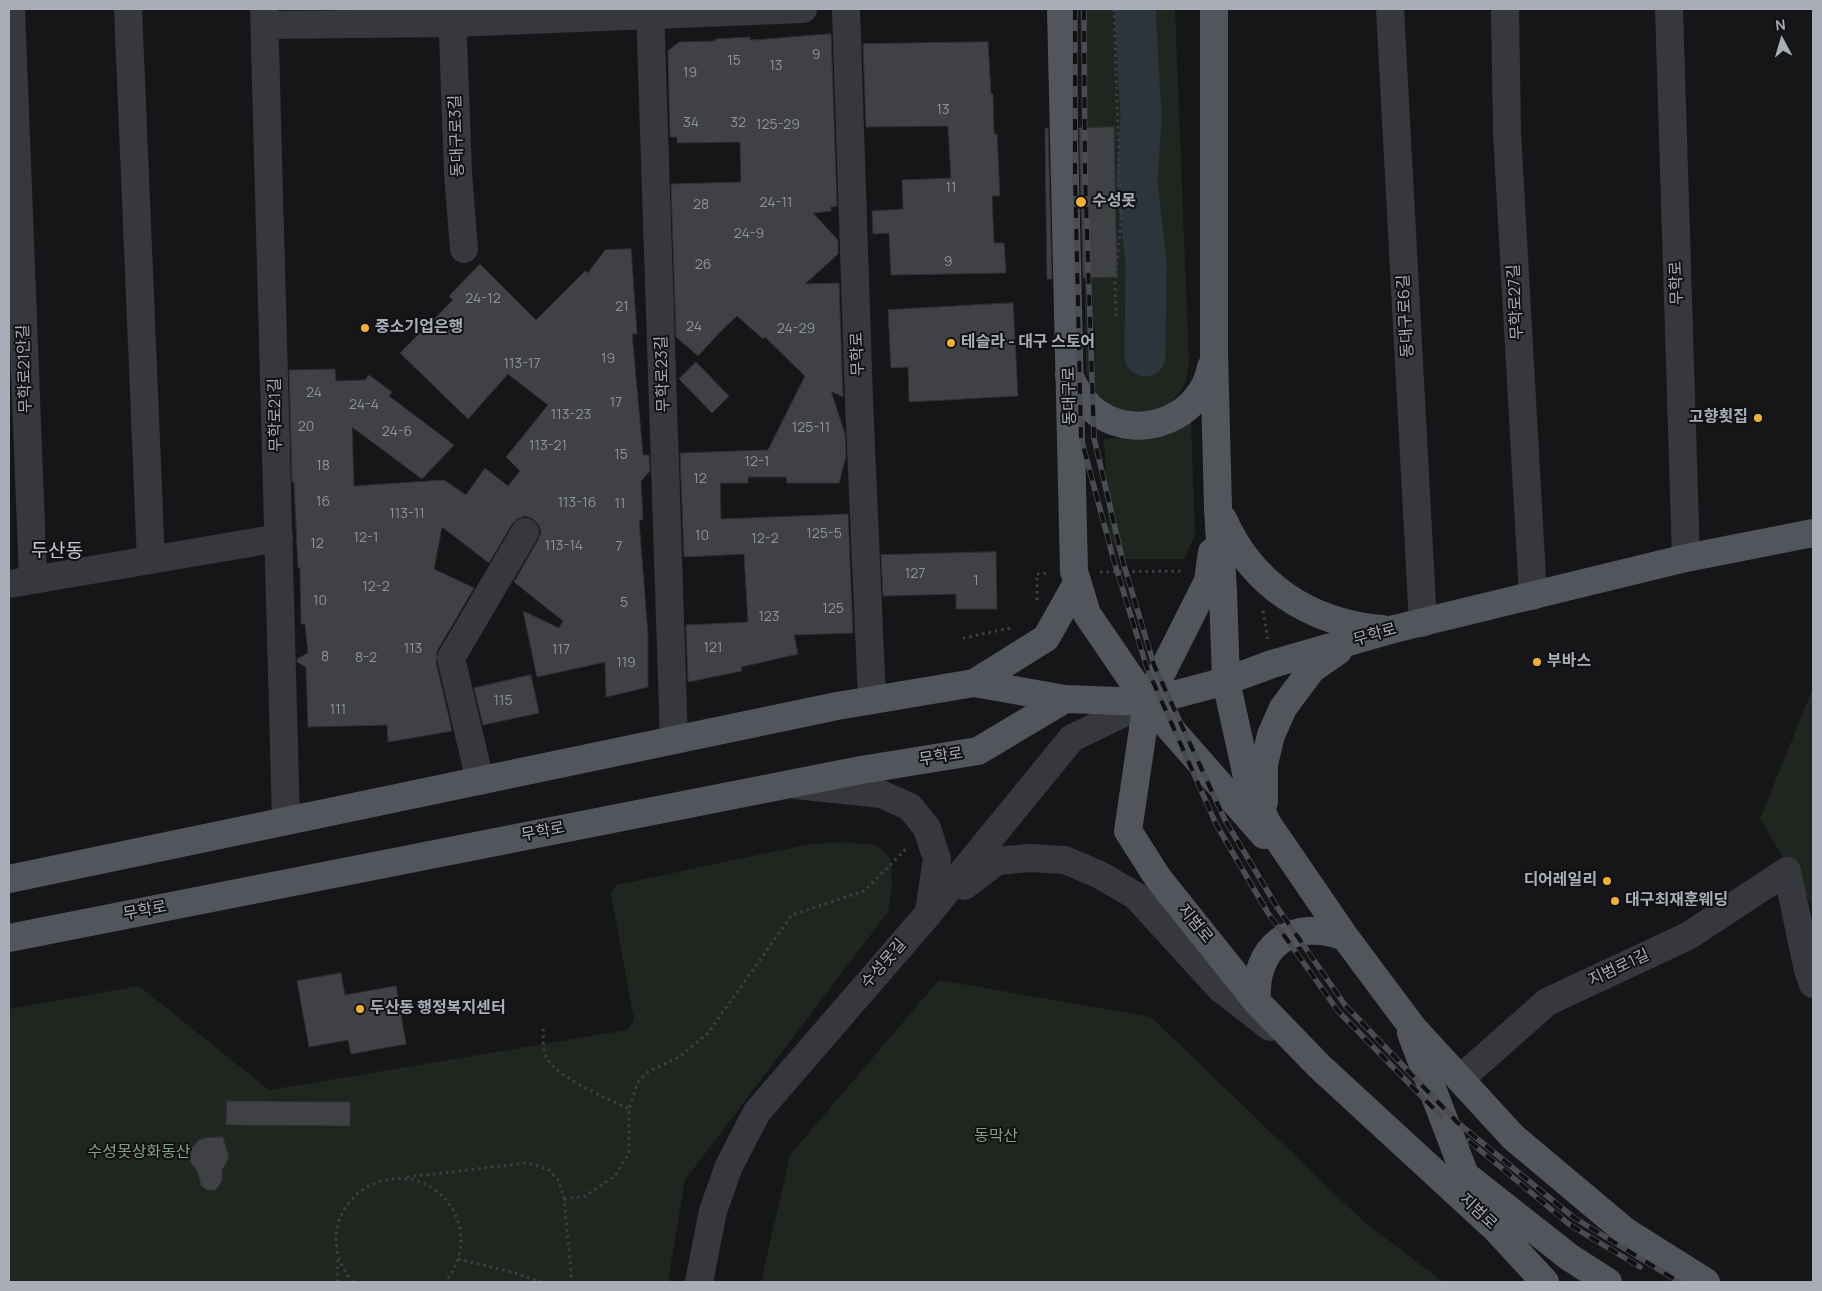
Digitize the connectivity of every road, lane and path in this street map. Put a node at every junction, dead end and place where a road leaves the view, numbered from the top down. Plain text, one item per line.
1 (11, 9) edge
2 (128, 9) edge
3 (804, 9) edge
4 (846, 9) edge
5 (1061, 9) edge
6 (1114, 9) edge
7 (1214, 9) edge
8 (1390, 9) edge
9 (1504, 9) edge
10 (1669, 9) edge
11 (650, 12) edge
12 (452, 16) edge
13 (264, 17) edge
14 (11, 58) edge
15 (464, 250) dead end
16 (1116, 316) dead end
17 (16, 317) edge
18 (1214, 352) junction
19 (1069, 375) junction
20 (1218, 508) junction
21 (525, 532) dead end
22 (1813, 532) edge
23 (279, 538) junction
24 (1686, 558) junction
25 (151, 560) junction
26 (1036, 574) dead end
27 (21, 582) edge
28 (1078, 584) junction
29 (1533, 596) junction
30 (1037, 603) dead end
31 (1423, 623) junction
32 (1018, 627) dead end
33 (1390, 630) junction
34 (964, 638) dead end
35 (1352, 641) junction
36 (1226, 681) junction
37 (974, 683) junction
38 (1065, 699) junction
39 (872, 700) junction
40 (1147, 702) junction
41 (674, 740) junction
42 (480, 780) junction
43 (788, 784) junction
44 (286, 821) junction
45 (1267, 823) junction
46 (908, 848) dead end
47 (9, 879) edge
48 (1317, 896) junction
49 (929, 913) junction
50 (1345, 937) junction
51 (9, 938) edge
52 (1813, 984) edge
53 (1257, 1002) junction
54 (1405, 1016) junction
55 (544, 1029) dead end
56 (1319, 1066) junction
57 (1460, 1079) junction
58 (629, 1109) junction
59 (394, 1178) junction
60 (564, 1198) junction
61 (338, 1253) junction
62 (458, 1259) junction
63 (338, 1282) edge
64 (353, 1282) edge
65 (445, 1282) edge
66 (542, 1282) edge
67 (572, 1282) edge
68 (699, 1282) edge
69 (1545, 1282) edge
70 (1608, 1282) edge
71 (1706, 1282) edge

1 - 14 street, 무학로21안길
2 - 25 street
3 - 11 street
4 - 39 street, 무학로
5 - 19 main road, 동대구로
6 - 16 path
7 - 18 main road
8 - 31 street, 동대구로6길
9 - 29 street, 무학로27길
10 - 24 street, 무학로
11 - 12 street
11 - 41 street, 무학로23길
12 - 13 street
12 - 15 street, 동대구로3길
13 - 23 street, 무학로21길
14 - 17 street, 무학로21안길
17 - 27 street, 무학로21안길
18 - 19 main road
18 - 20 main road
19 - 28 main road, 동대구로
20 - 33 main road
20 - 36 main road
20 - 40 main road, 지범로
21 - 42 street
22 - 24 main road, 무학로
23 - 25 street, 무학로21안길
23 - 44 street, 무학로21길
24 - 29 main road, 무학로
25 - 27 street, 무학로21안길
26 - 30 path
28 - 37 main road
28 - 40 main road, 동대구로
29 - 31 main road, 무학로
31 - 33 main road, 무학로
32 - 34 path
33 - 35 main road, 무학로
35 - 36 main road, 무학로
35 - 45 main road
36 - 40 main road, 무학로
36 - 45 main road
37 - 38 main road, 무학로
37 - 39 main road, 무학로
38 - 40 main road, 무학로
38 - 43 main road, 무학로
39 - 41 main road, 무학로
40 - 48 main road
40 - 49 street, 수성못길
40 - 53 main road, 지범로
41 - 42 main road, 무학로
42 - 44 main road, 무학로
43 - 49 street
43 - 51 main road, 무학로
44 - 47 main road, 무학로
45 - 48 main road
46 - 58 path
48 - 50 main road
49 - 56 street
49 - 68 street, 수성못길
50 - 53 main road
50 - 54 main road
52 - 57 street, 지범로1길
53 - 56 main road, 지범로
54 - 57 main road
54 - 70 main road
55 - 58 path
56 - 69 main road, 지범로
57 - 71 main road
58 - 60 path
59 - 60 path
59 - 61 path
59 - 62 path
60 - 67 path
61 - 63 path
61 - 64 path
62 - 65 path
62 - 66 path

